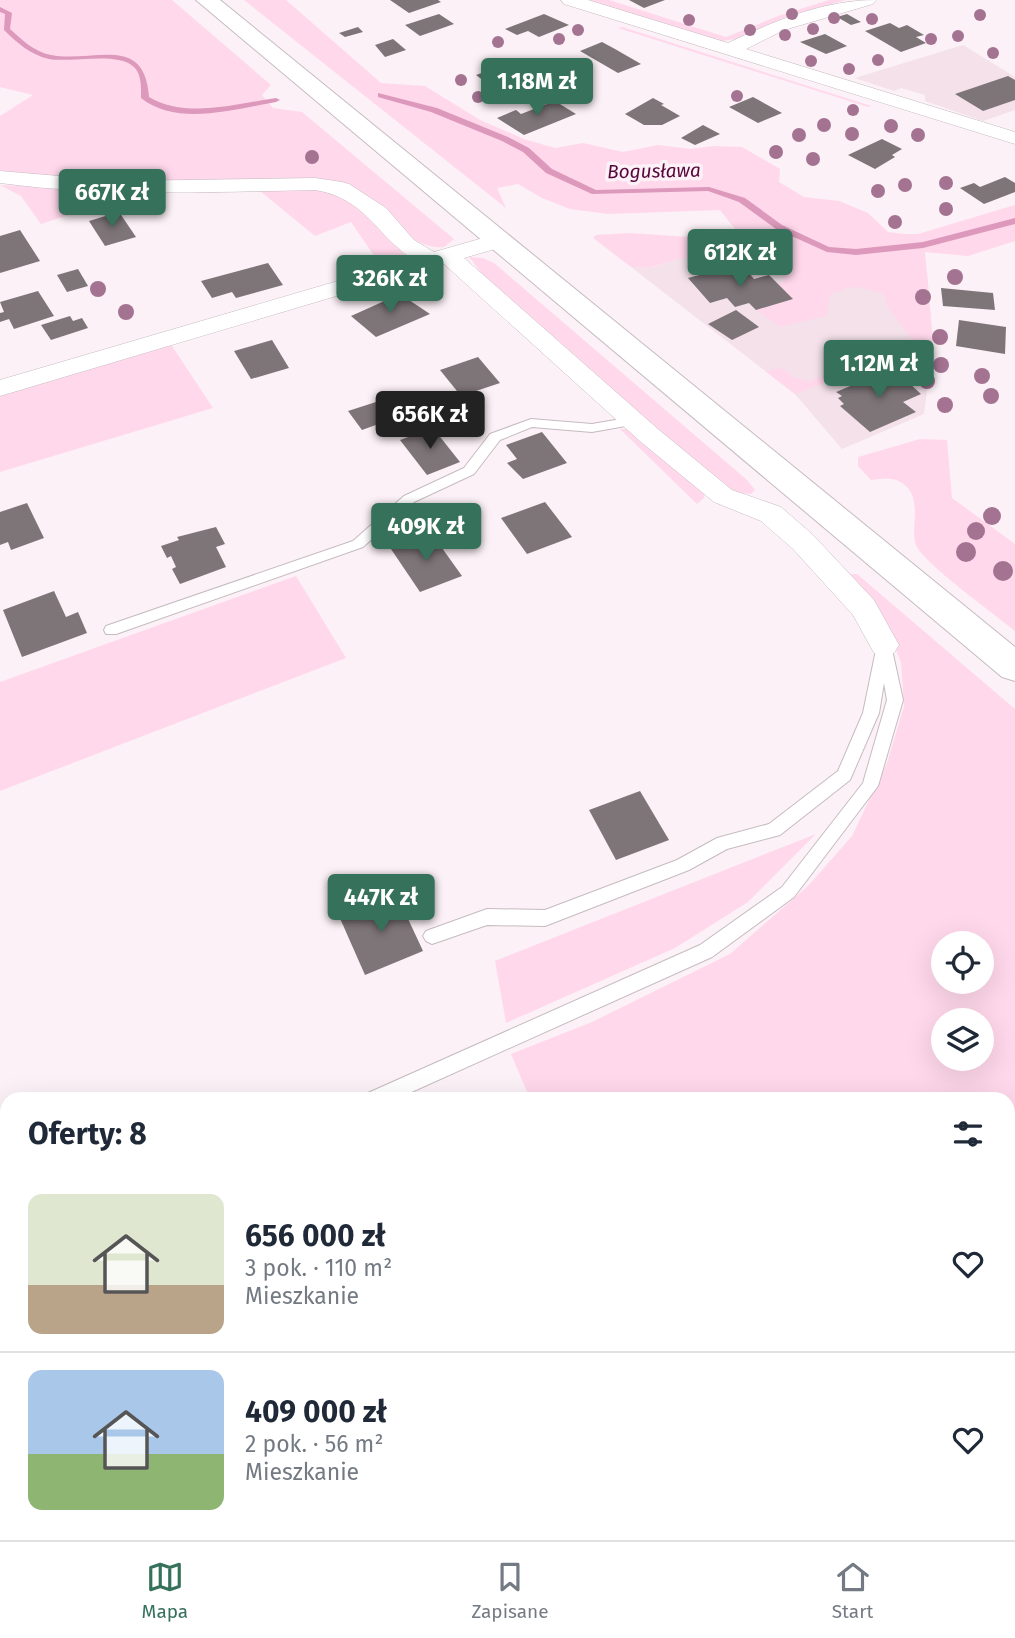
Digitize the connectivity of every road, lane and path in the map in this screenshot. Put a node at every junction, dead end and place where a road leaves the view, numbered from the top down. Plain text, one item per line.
1 (207, 0) edge
2 (570, 0) edge
3 (867, 0) edge
4 (728, 50) junction
5 (1015, 138) edge
6 (0, 177) edge
7 (497, 241) junction
8 (439, 257) junction
9 (0, 388) edge
10 (633, 421) junction
11 (111, 630) dead end
12 (884, 645) junction
13 (1015, 667) edge
14 (432, 936) dead end
15 (391, 1092) edge

1 - 7 main road
2 - 4 street
3 - 4 street
4 - 5 street
6 - 8 street
7 - 8 street
7 - 13 main road
8 - 9 street
8 - 10 street
10 - 11 lane
10 - 12 street
12 - 14 lane
12 - 15 lane

